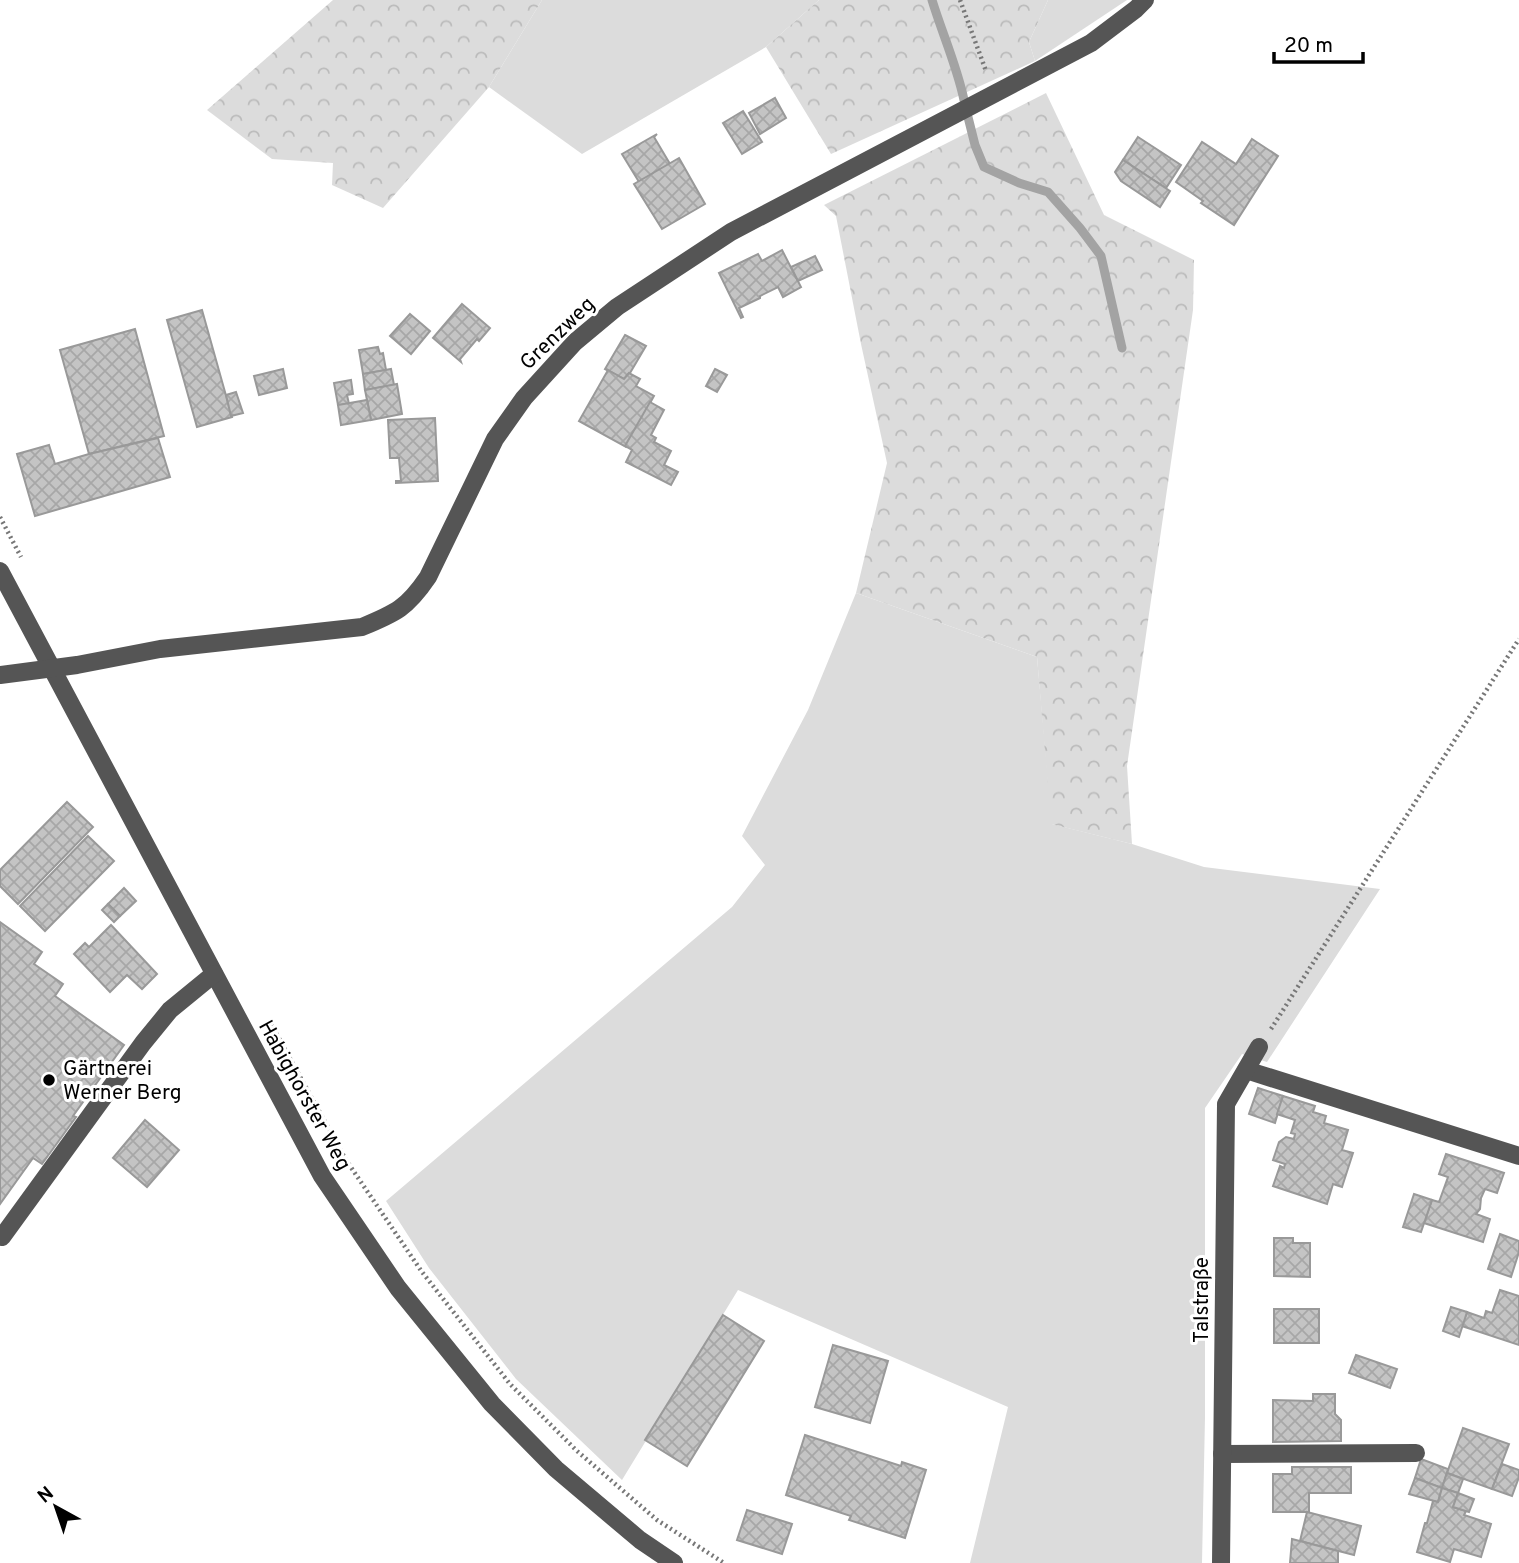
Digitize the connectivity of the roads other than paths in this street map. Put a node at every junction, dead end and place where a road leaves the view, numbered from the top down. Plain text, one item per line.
1 (1145, 0) edge
2 (0, 571) edge
3 (50, 667) junction
4 (0, 675) edge
5 (214, 975) junction
6 (1259, 1047) road end
7 (1246, 1070) junction
8 (1519, 1156) edge
9 (2, 1237) dead end
10 (1416, 1453) dead end
11 (1223, 1454) junction
12 (674, 1563) edge
13 (1221, 1563) edge

1 - 3 street, Grenzweg
2 - 3 street, Habighorster Weg
3 - 4 street, Grenzweg
3 - 5 street, Habighorster Weg
5 - 9 street
5 - 12 street, Habighorster Weg
6 - 7 street, Talstraße
7 - 8 street
7 - 11 street, Talstraße
10 - 11 street
11 - 13 street, Talstraße

